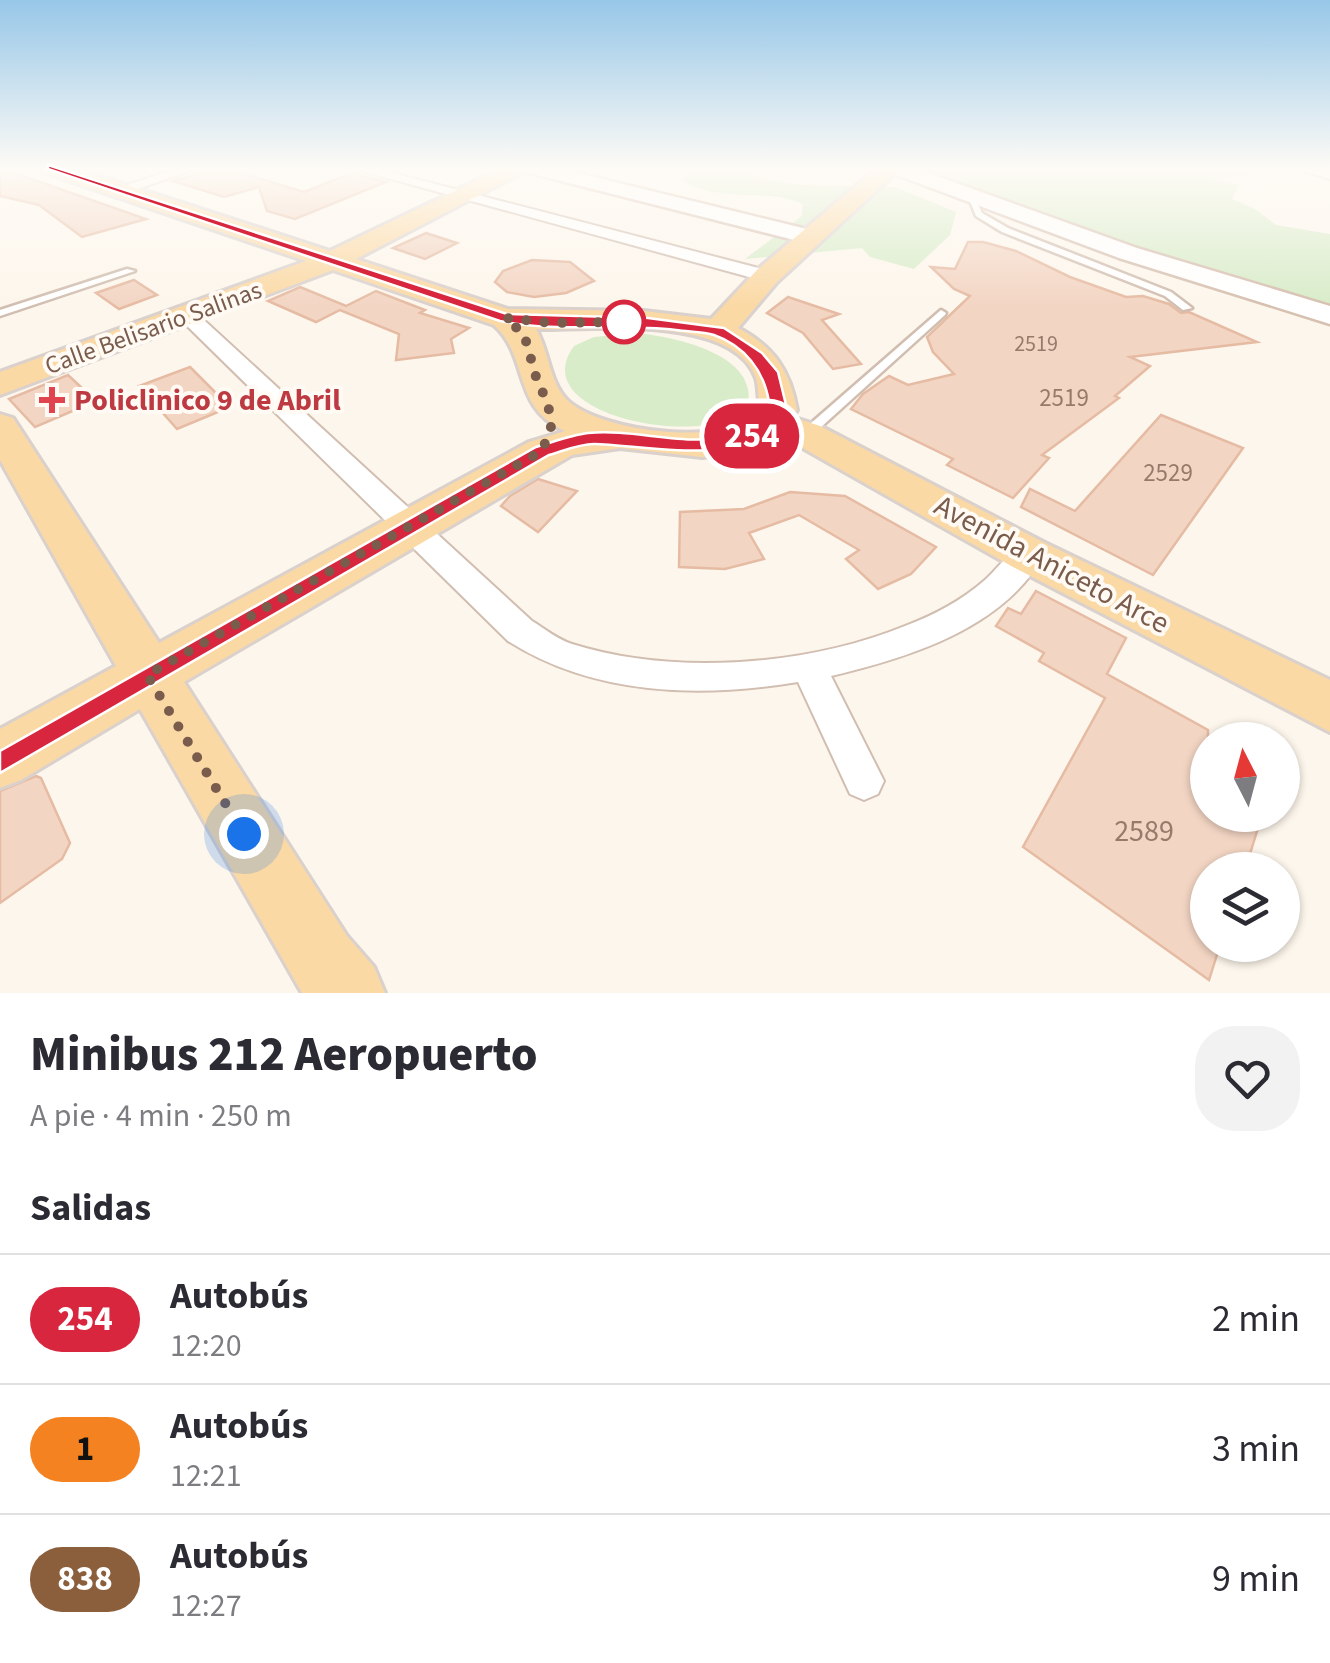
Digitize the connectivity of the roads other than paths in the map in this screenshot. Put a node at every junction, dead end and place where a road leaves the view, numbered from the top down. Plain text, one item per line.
1 (190, 213) edge
2 (432, 213) edge
3 (523, 213) edge
4 (721, 213) edge
5 (837, 213) edge
6 (979, 213) edge
7 (1015, 213) edge
8 (812, 235) junction
9 (331, 261) junction
10 (130, 271) dead end
11 (766, 276) junction
12 (1187, 308) dead end
13 (941, 313) dead end
14 (0, 314) edge
15 (187, 315) junction
16 (1330, 315) edge
17 (505, 318) junction
18 (718, 331) junction
19 (140, 336) dead end
20 (0, 384) edge
21 (548, 402) junction
22 (0, 426) edge
23 (789, 428) junction
24 (612, 438) junction
25 (542, 451) junction
26 (410, 524) junction
27 (1029, 555) junction
28 (809, 668) junction
29 (147, 675) junction
30 (1330, 707) edge
31 (0, 760) edge
32 (864, 781) dead end
33 (348, 993) edge

1 - 9 main road
2 - 9 main road, Calle Belisario Salinas
3 - 11 street
4 - 8 main road
5 - 8 main road
6 - 12 lane
7 - 16 main road
8 - 11 main road
9 - 15 main road, Calle Belisario Salinas
9 - 17 main road
10 - 14 lane
11 - 18 main road
13 - 23 lane
15 - 19 main road
15 - 20 main road, Calle Belisario Salinas
15 - 26 street
17 - 18 main road
17 - 21 main road
18 - 23 main road
21 - 24 main road
21 - 25 main road
22 - 29 main road
23 - 24 main road
23 - 27 main road, Avenida Aniceto Arce
24 - 25 main road
25 - 26 main road
26 - 28 street
26 - 29 main road
27 - 28 street
27 - 30 main road, Avenida Aniceto Arce
28 - 32 street
29 - 31 main road
29 - 33 main road

